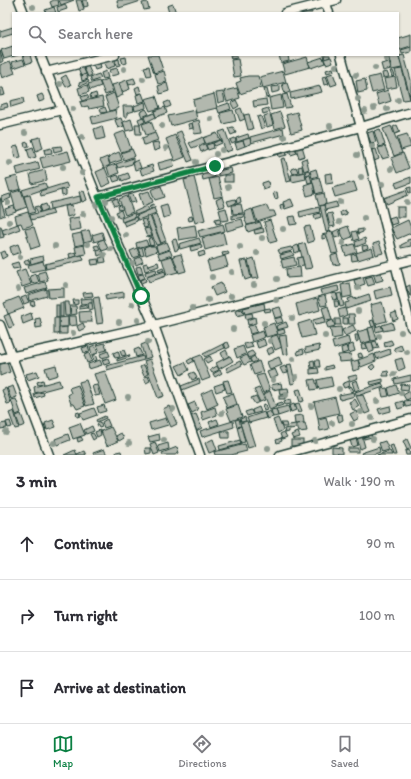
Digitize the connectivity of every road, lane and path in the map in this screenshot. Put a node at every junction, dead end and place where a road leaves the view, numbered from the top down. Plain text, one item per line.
1 (20, 0) edge
2 (336, 0) edge
3 (326, 1) edge
4 (24, 12) edge
5 (288, 12) edge
6 (329, 12) edge
7 (40, 56) edge
8 (111, 56) edge
9 (341, 56) edge
10 (46, 72) junction
11 (62, 110) junction
12 (411, 112) edge
13 (0, 125) edge
14 (361, 127) junction
15 (98, 197) junction
16 (411, 260) edge
17 (395, 264) junction
18 (0, 325) edge
19 (154, 325) junction
20 (411, 327) edge
21 (12, 356) junction
22 (0, 359) edge
23 (411, 419) edge
24 (49, 455) edge
25 (200, 455) edge
26 (280, 455) edge

1 - 4 street
2 - 3 street
3 - 5 street
3 - 6 street
7 - 10 street
8 - 10 street
9 - 14 street
10 - 11 street
11 - 13 street
11 - 15 street
12 - 14 street
14 - 15 street
14 - 17 street
15 - 19 street
16 - 17 street
17 - 19 street
17 - 20 street
18 - 21 street
19 - 21 street
19 - 25 street
21 - 22 street
21 - 24 street
23 - 26 street

